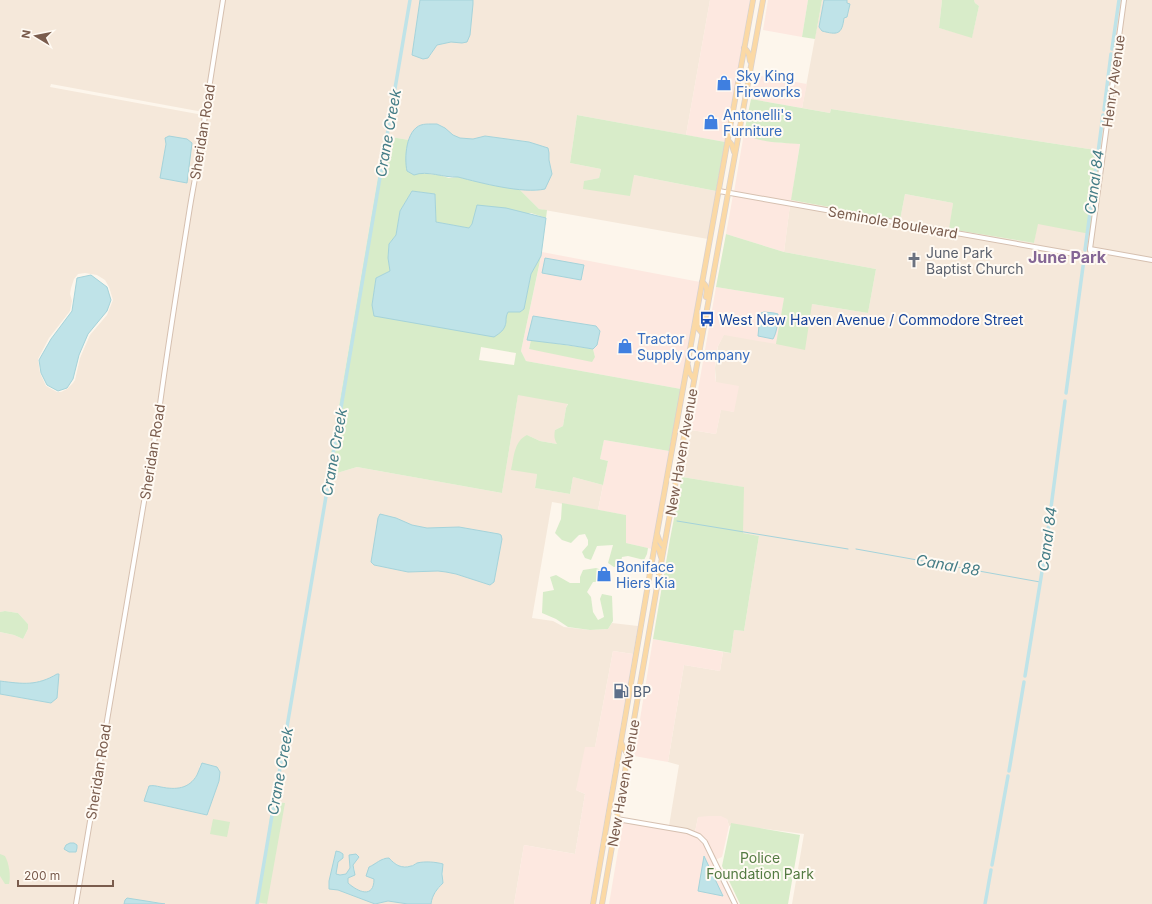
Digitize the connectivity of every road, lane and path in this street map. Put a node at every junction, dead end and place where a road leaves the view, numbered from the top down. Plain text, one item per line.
1 (223, 0) edge
2 (753, 0) edge
3 (763, 0) edge
4 (1124, 0) edge
5 (747, 34) junction
6 (744, 48) junction
7 (754, 48) junction
8 (751, 64) junction
9 (728, 140) junction
10 (735, 154) junction
11 (719, 191) junction
12 (728, 192) junction
13 (1090, 249) junction
14 (1091, 257) joint
15 (1152, 260) edge
16 (702, 282) junction
17 (698, 308) junction
18 (705, 317) junction
19 (702, 333) junction
20 (688, 362) junction
21 (694, 379) junction
22 (679, 412) junction
23 (685, 426) junction
24 (657, 532) junction
25 (655, 544) junction
26 (664, 546) junction
27 (662, 558) junction
28 (641, 623) junction
29 (639, 637) junction
30 (648, 639) junction
31 (646, 651) junction
32 (631, 680) junction
33 (640, 685) junction
34 (621, 740) junction
35 (628, 755) junction
36 (614, 776) junction
37 (622, 790) junction
38 (609, 806) junction
39 (617, 819) junction
40 (606, 829) junction
41 (612, 845) junction
42 (594, 898) junction
43 (602, 903) edge
44 (76, 904) edge
45 (593, 904) edge
46 (735, 904) edge

1 - 44 street, Sheridan Road
2 - 5 main road, New Haven Avenue
3 - 7 main road, New Haven Avenue
4 - 13 street, Henry Avenue
5 - 6 main road, New Haven Avenue
5 - 7 main road
6 - 8 main road
6 - 9 main road, New Haven Avenue
7 - 8 main road, New Haven Avenue
8 - 10 main road, New Haven Avenue
9 - 10 main road
9 - 11 main road, New Haven Avenue
10 - 12 main road, New Haven Avenue
11 - 12 street, Seminole Boulevard
11 - 16 main road, New Haven Avenue
12 - 14 street, Seminole Boulevard
12 - 18 main road, New Haven Avenue
13 - 14 street, Henry Avenue
13 - 15 street
16 - 17 main road, New Haven Avenue
16 - 18 main road
17 - 19 main road
17 - 20 main road, New Haven Avenue
18 - 19 main road, New Haven Avenue
19 - 21 main road, New Haven Avenue
20 - 21 main road
20 - 22 main road, New Haven Avenue
21 - 23 main road, New Haven Avenue
22 - 23 main road
22 - 24 main road, New Haven Avenue
23 - 26 main road, New Haven Avenue
24 - 25 main road, New Haven Avenue
24 - 26 main road
25 - 27 main road
25 - 28 main road, New Haven Avenue
26 - 27 main road, New Haven Avenue
27 - 30 main road, New Haven Avenue
28 - 29 main road, New Haven Avenue
28 - 30 main road
29 - 31 main road
29 - 32 main road, New Haven Avenue
30 - 31 main road, New Haven Avenue
31 - 33 main road, New Haven Avenue
32 - 33 main road
32 - 34 main road, New Haven Avenue
33 - 35 main road, New Haven Avenue
34 - 35 main road
34 - 36 main road, New Haven Avenue
35 - 37 main road, New Haven Avenue
36 - 37 main road
36 - 38 main road, New Haven Avenue
37 - 39 main road, New Haven Avenue
38 - 39 main road
38 - 40 main road, New Haven Avenue
39 - 41 main road, New Haven Avenue
39 - 46 street
40 - 41 main road
40 - 42 main road, New Haven Avenue
41 - 43 main road, New Haven Avenue
42 - 43 main road
42 - 45 main road, New Haven Avenue

